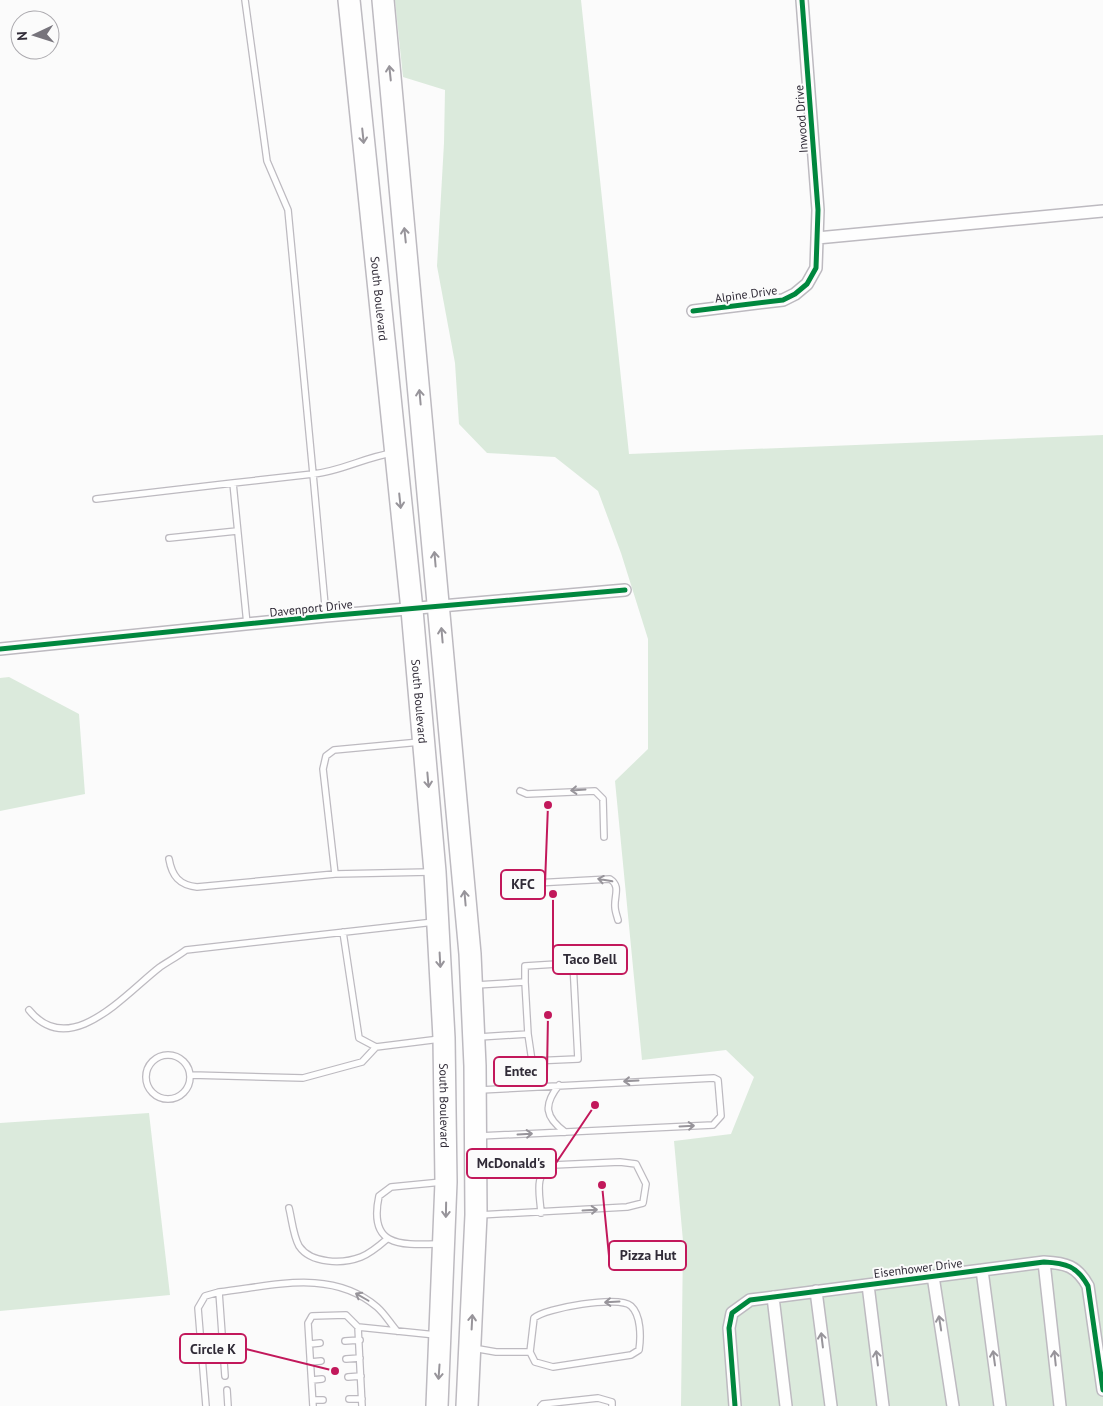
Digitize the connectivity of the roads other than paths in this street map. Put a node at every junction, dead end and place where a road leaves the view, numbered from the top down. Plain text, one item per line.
1 (245, 0) edge
2 (349, 0) edge
3 (382, 0) edge
4 (802, 0) edge
5 (1103, 211) edge
6 (817, 238) junction
7 (693, 311) dead end
8 (395, 453) junction
9 (314, 474) junction
10 (233, 484) junction
11 (96, 499) dead end
12 (237, 531) junction
13 (170, 538) dead end
14 (625, 590) dead end
15 (439, 607) junction
16 (412, 610) junction
17 (326, 616) junction
18 (247, 625) junction
19 (0, 649) edge
20 (418, 669) junction
21 (450, 719) junction
22 (424, 742) junction
23 (520, 791) dead end
24 (604, 837) dead end
25 (169, 859) dead end
26 (435, 872) junction
27 (336, 874) junction
28 (527, 880) dead end
29 (618, 920) dead end
30 (438, 922) junction
31 (343, 932) junction
32 (525, 982) junction
33 (472, 985) junction
34 (29, 1010) dead end
35 (528, 1034) junction
36 (444, 1038) junction
37 (474, 1038) junction
38 (376, 1047) junction
39 (190, 1075) junction
40 (559, 1085) junction
41 (476, 1090) junction
42 (476, 1127) junction
43 (565, 1132) junction
44 (446, 1182) junction
45 (289, 1208) dead end
46 (541, 1212) junction
47 (476, 1215) junction
48 (387, 1240) junction
49 (445, 1244) junction
50 (1044, 1262) junction
51 (982, 1270) junction
52 (933, 1276) junction
53 (868, 1284) junction
54 (816, 1291) junction
55 (219, 1292) junction
56 (773, 1297) junction
57 (358, 1327) junction
58 (397, 1331) junction
59 (441, 1335) junction
60 (360, 1340) junction
61 (345, 1341) dead end
62 (320, 1343) dead end
63 (310, 1344) junction
64 (471, 1347) junction
65 (530, 1352) junction
66 (360, 1358) junction
67 (346, 1359) dead end
68 (321, 1361) dead end
69 (310, 1362) junction
70 (225, 1376) dead end
71 (361, 1376) junction
72 (348, 1377) dead end
73 (322, 1379) dead end
74 (312, 1380) junction
75 (226, 1390) dead end
76 (1103, 1390) edge
77 (349, 1399) dead end
78 (362, 1399) junction
79 (324, 1400) dead end
80 (468, 1401) edge
81 (313, 1403) edge
82 (206, 1406) edge
83 (228, 1406) edge
84 (362, 1406) edge
85 (437, 1406) edge
86 (541, 1406) edge
87 (612, 1406) edge
88 (735, 1406) edge
89 (786, 1406) edge
90 (830, 1406) edge
91 (883, 1406) edge
92 (953, 1406) edge
93 (1000, 1406) edge
94 (1060, 1406) edge

1 - 9 lane
2 -> 8 highway, South Boulevard
15 -> 3 highway
4 - 6 street, Inwood Drive
5 - 6 street
6 - 7 street, Alpine Drive
8 - 9 lane
8 -> 16 highway, South Boulevard
9 - 10 lane
9 - 17 lane
10 - 11 lane
10 - 12 lane
12 - 13 lane
12 - 18 lane
14 - 15 street, Davenport Drive
15 - 16 street, Davenport Drive
21 -> 15 highway
16 - 17 street, Davenport Drive
16 - 20 highway, South Boulevard
17 - 18 street, Davenport Drive
18 - 19 street, Davenport Drive
20 - 21 highway
20 - 22 highway, South Boulevard
33 -> 21 highway
22 -> 26 highway, South Boulevard
22 - 27 lane
24 -> 23 lane
25 - 27 lane
26 - 27 lane
26 - 30 highway, South Boulevard
29 -> 28 lane
30 - 31 lane
30 -> 36 highway, South Boulevard
31 - 34 lane
31 - 38 lane
32 - 33 lane
32 - 35 lane
32 - 35 lane
33 - 37 highway
35 - 37 lane
36 - 38 lane
36 - 42 highway
36 - 44 highway, South Boulevard
37 - 41 highway
38 - 39 lane
39 - 39 lane
40 - 41 lane
40 - 43 lane
43 -> 40 lane
41 - 42 highway
42 -> 43 lane
42 - 47 highway
44 - 48 lane
44 -> 49 highway, South Boulevard
45 - 48 lane
46 -> 46 lane
46 - 47 lane
64 -> 47 highway
48 - 49 lane
49 - 59 highway, South Boulevard
50 - 51 street, Eisenhower Drive
50 - 76 street, Eisenhower Drive
94 -> 50 street
51 - 52 street, Eisenhower Drive
93 -> 51 street
52 - 53 street, Eisenhower Drive
92 -> 52 street
53 - 54 street, Eisenhower Drive
91 -> 53 street
54 - 56 street, Eisenhower Drive
90 -> 54 street
58 -> 55 lane
55 - 70 lane
55 - 82 lane
56 - 88 street, Eisenhower Drive
56 - 89 street
57 - 58 lane
57 - 60 lane
57 - 63 lane
58 - 59 lane
59 - 80 highway
59 -> 85 highway, South Boulevard
60 - 61 lane
60 - 66 lane
62 - 63 lane
63 - 69 lane
64 - 65 lane
64 - 80 highway
65 -> 65 lane
66 - 67 lane
66 - 71 lane
68 - 69 lane
69 - 74 lane
71 - 72 lane
71 - 78 lane
73 - 74 lane
74 - 81 lane
75 - 83 lane
77 - 78 lane
78 - 84 lane
79 - 81 lane
86 - 87 lane

